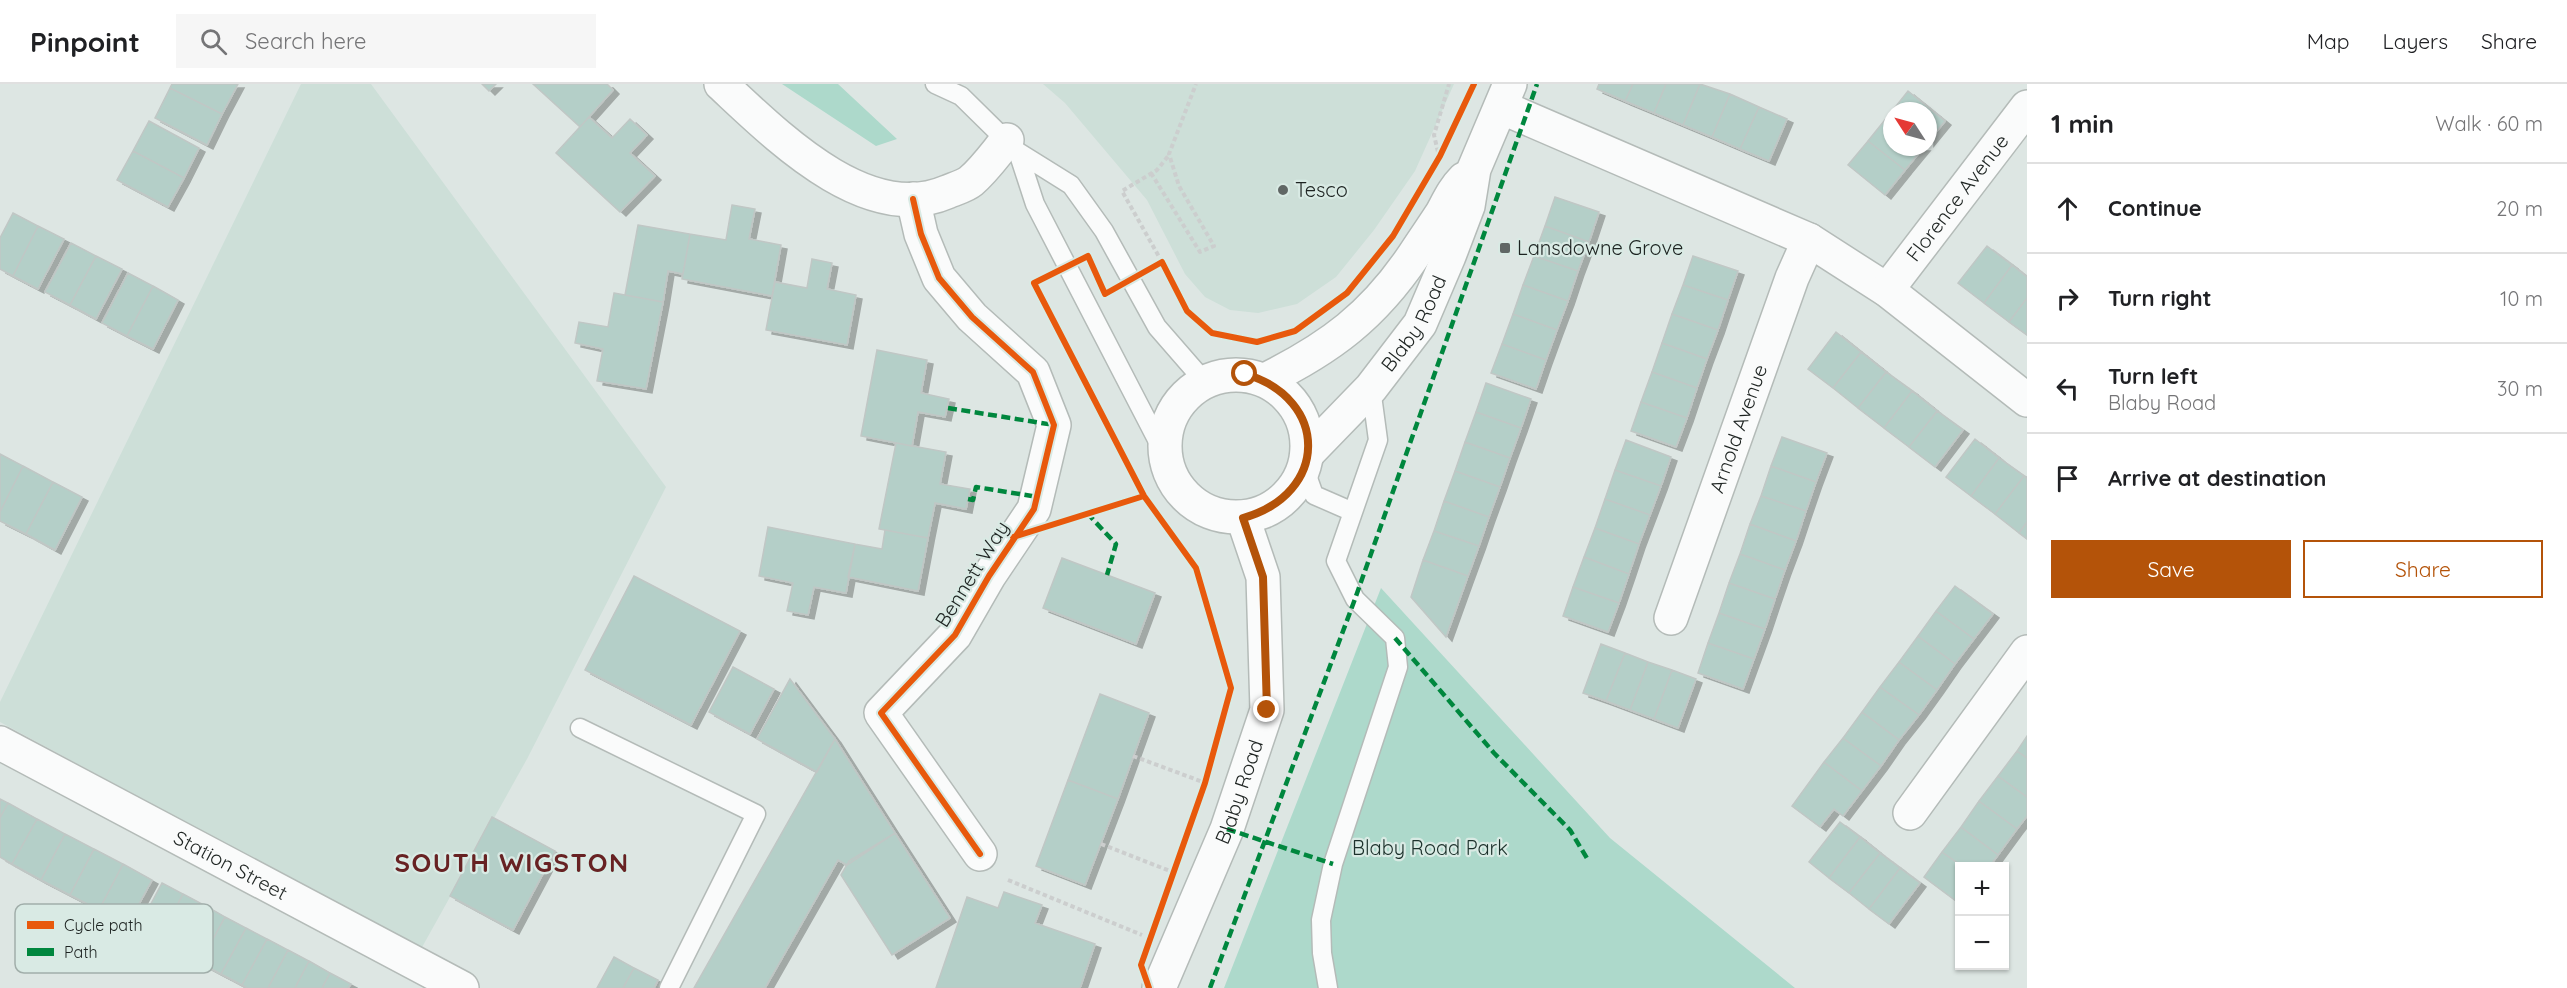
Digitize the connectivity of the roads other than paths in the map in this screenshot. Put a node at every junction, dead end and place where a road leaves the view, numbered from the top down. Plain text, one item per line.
1 (721, 84) edge
2 (935, 84) edge
3 (1505, 96) edge
4 (2027, 108) edge
5 (1013, 146) junction
6 (1474, 169) junction
7 (913, 200) junction
8 (1809, 240) junction
9 (1887, 290) junction
10 (1265, 380) junction
11 (1204, 381) junction
12 (1371, 388) junction
13 (2027, 400) edge
14 (1165, 455) junction
15 (1306, 460) junction
16 (1353, 512) junction
17 (1243, 518) junction
18 (1671, 618) dead end
19 (2027, 652) edge
20 (580, 728) dead end
21 (0, 743) edge
22 (1910, 813) dead end
23 (980, 854) road end
24 (462, 988) edge
25 (669, 988) edge
26 (1159, 988) edge
27 (1328, 988) edge

1 - 7 street
2 - 5 lane
3 - 6 street, Blaby Road
3 - 8 street
4 - 9 street, Florence Avenue
5 - 7 street
5 - 11 lane
5 - 14 lane
6 - 10 street, Blaby Road
6 - 12 street, Blaby Road
7 - 23 street, Bennett Way
8 - 9 street
8 - 18 street, Arnold Avenue
9 - 13 street
10 - 11 street
10 - 15 street
11 - 14 street
12 - 15 street, Blaby Road
12 - 16 lane
14 - 17 street
15 - 16 lane
15 - 17 street
16 - 27 lane
17 - 26 street, Blaby Road
19 - 22 street
20 - 25 lane
21 - 24 street, Station Street

